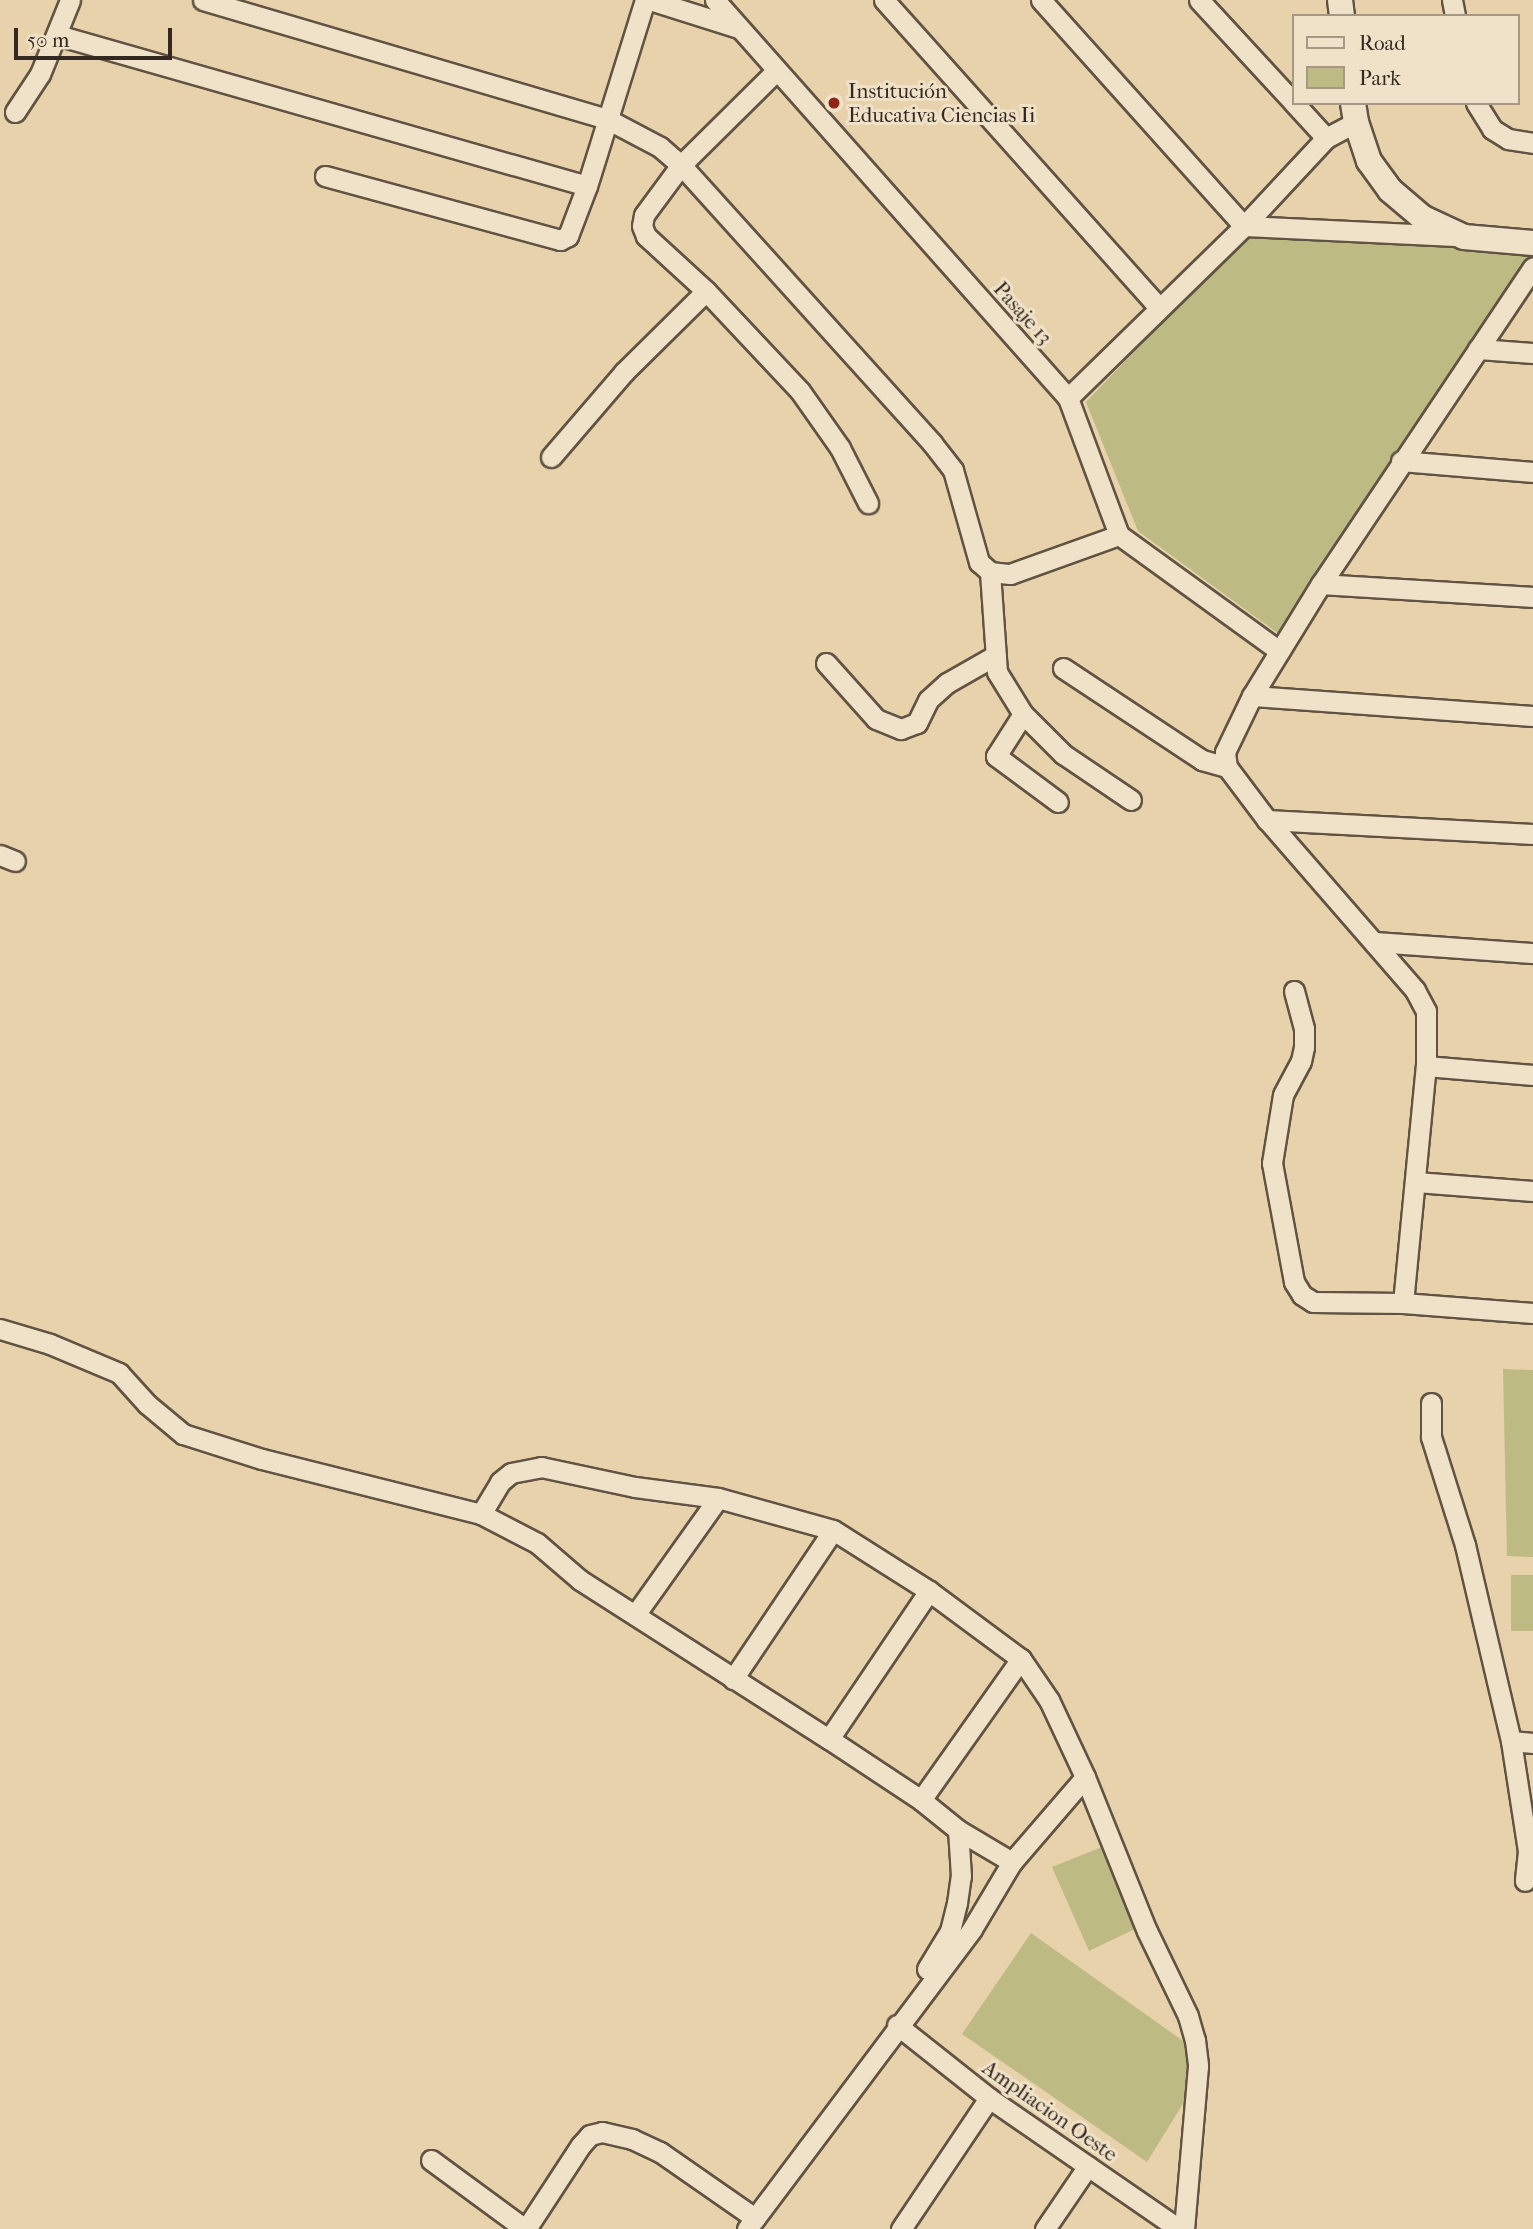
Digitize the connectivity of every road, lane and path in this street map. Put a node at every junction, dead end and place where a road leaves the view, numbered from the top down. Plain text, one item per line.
1 (70, 0) edge
2 (203, 0) edge
3 (648, 0) edge
4 (715, 0) edge
5 (884, 0) edge
6 (1041, 0) edge
7 (1199, 0) edge
8 (740, 29) junction
9 (57, 35) junction
10 (776, 71) junction
11 (1292, 101) edge
12 (1296, 105) edge
13 (1477, 105) edge
14 (15, 112) dead end
15 (1354, 113) edge
16 (607, 119) junction
17 (1326, 138) junction
18 (1533, 143) edge
19 (681, 165) junction
20 (325, 176) dead end
21 (587, 186) junction
22 (1244, 226) junction
23 (1464, 237) junction
24 (1533, 243) edge
25 (1533, 267) edge
26 (706, 291) junction
27 (1159, 308) junction
28 (1478, 349) junction
29 (1533, 353) edge
30 (1068, 398) junction
31 (551, 457) dead end
32 (1401, 461) junction
33 (1533, 471) edge
34 (868, 503) dead end
35 (1119, 536) junction
36 (990, 572) junction
37 (1321, 584) junction
38 (1533, 597) edge
39 (1279, 652) junction
40 (996, 655) junction
41 (826, 663) dead end
42 (1063, 668) dead end
43 (1252, 696) junction
44 (1023, 714) junction
45 (1533, 716) edge
46 (1227, 766) junction
47 (1131, 800) dead end
48 (1058, 802) dead end
49 (1267, 820) junction
50 (1533, 834) edge
51 (1374, 942) junction
52 (1533, 953) edge
53 (1294, 991) dead end
54 (1426, 1066) junction
55 (1533, 1075) edge
56 (1416, 1182) junction
57 (1533, 1191) edge
58 (1404, 1303) junction
59 (1533, 1313) edge
60 (0, 1329) edge
61 (1432, 1403) dead end
62 (718, 1498) junction
63 (481, 1514) junction
64 (833, 1530) junction
65 (929, 1591) junction
66 (635, 1615) junction
67 (1021, 1659) junction
68 (733, 1679) junction
69 (829, 1739) junction
70 (1511, 1741) junction
71 (1533, 1743) edge
72 (1085, 1777) junction
73 (921, 1800) junction
74 (958, 1830) junction
75 (1012, 1862) junction
76 (1525, 1881) dead end
77 (897, 2025) junction
78 (989, 2098) junction
79 (431, 2160) dead end
80 (1088, 2166) junction
81 (751, 2223) edge
82 (525, 2229) edge
83 (901, 2229) edge
84 (1045, 2229) edge
85 (1182, 2229) edge

1 - 9 street
2 - 16 street
3 - 8 street
3 - 16 street
4 - 8 street, Pasaje 13
5 - 27 street
6 - 22 street
7 - 11 street
8 - 10 street, Pasaje 13
9 - 14 street
9 - 21 street
10 - 19 street
10 - 30 street, Pasaje 13
12 - 17 street
13 - 18 street
15 - 17 street
15 - 23 street
16 - 19 street
16 - 21 street
17 - 22 street
19 - 26 street
19 - 36 street
20 - 21 street
22 - 23 street
22 - 27 street
23 - 24 street
25 - 28 street
26 - 31 street
26 - 34 street
27 - 30 street
28 - 29 street
28 - 32 street
30 - 35 street, Pasaje 13
32 - 33 street
32 - 37 street
35 - 36 street
35 - 39 street
36 - 40 street
37 - 38 street
37 - 39 street
39 - 43 street
40 - 41 street
40 - 44 street
42 - 46 street
43 - 45 street
43 - 46 street
44 - 47 street
44 - 48 street
46 - 49 street
49 - 50 street
49 - 51 street
51 - 52 street
51 - 54 street
53 - 58 street
54 - 55 street
54 - 56 street
56 - 57 street
56 - 58 street
58 - 59 street
60 - 63 street
61 - 70 street
62 - 63 street
62 - 64 street
62 - 66 street
63 - 66 street
64 - 65 street
64 - 68 street
65 - 67 street
65 - 69 street
66 - 68 street
67 - 72 street
67 - 73 street
68 - 69 street
69 - 73 street
70 - 71 street
70 - 76 street
72 - 75 street
72 - 85 street
73 - 74 street
74 - 75 street
74 - 77 street
75 - 77 street
77 - 78 street, Ampliacion Oeste
77 - 81 street
78 - 80 street, Ampliacion Oeste
78 - 83 street
79 - 82 street
80 - 84 street
80 - 85 street, Ampliacion Oeste
81 - 82 street

